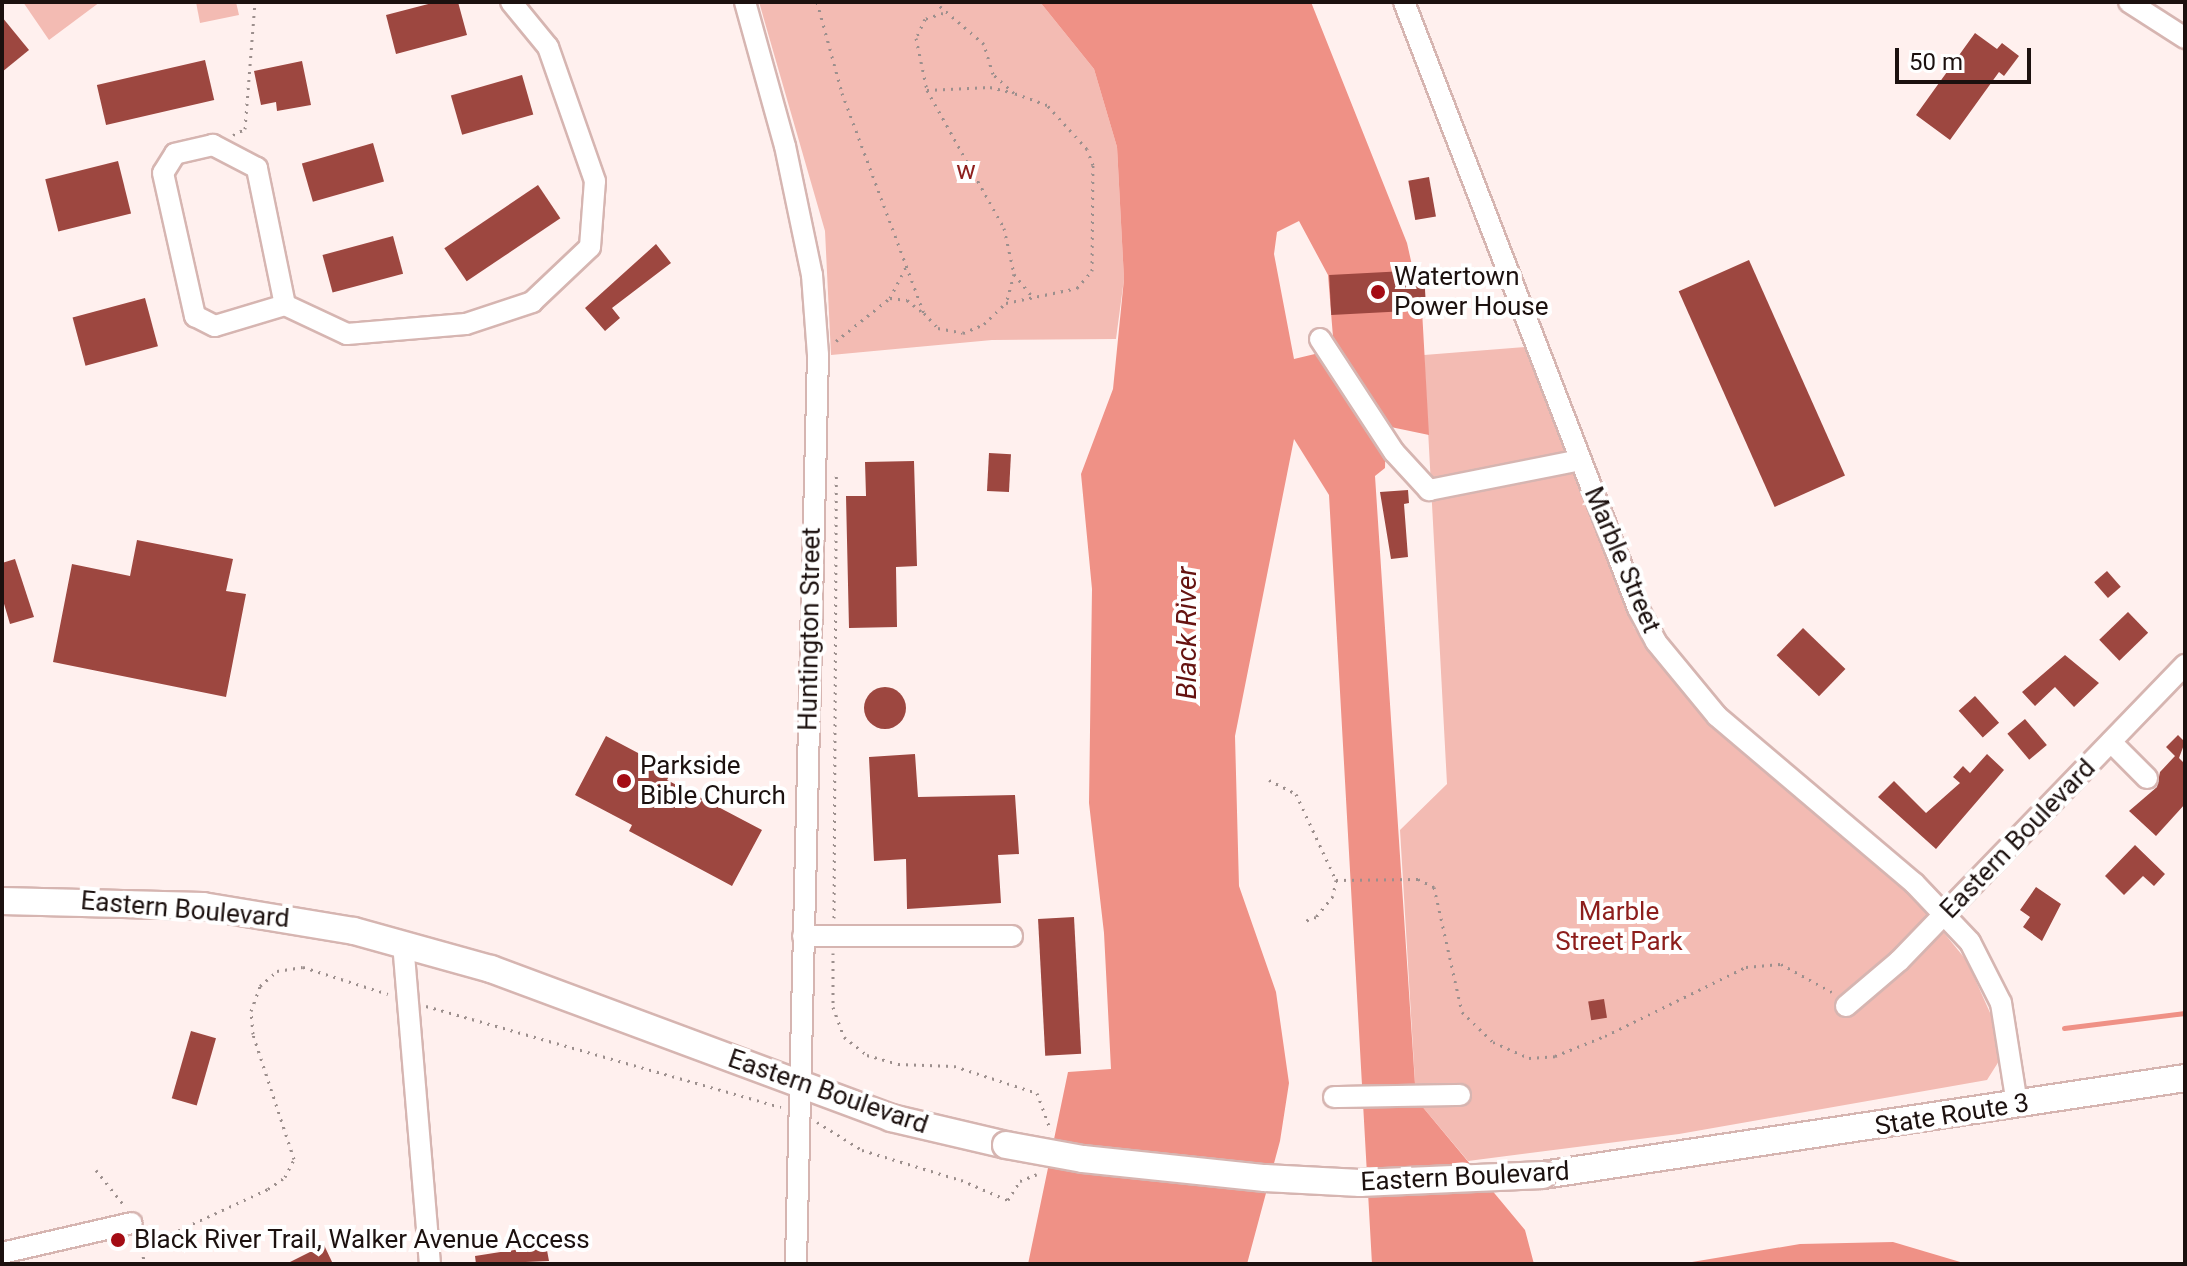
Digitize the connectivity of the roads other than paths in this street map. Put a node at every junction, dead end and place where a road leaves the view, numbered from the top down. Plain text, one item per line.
1 (511, 2) edge
2 (745, 2) edge
3 (1404, 2) edge
4 (2129, 2) edge
5 (2185, 38) edge
6 (285, 305) junction
7 (1320, 339) dead end
8 (1580, 460) junction
9 (2185, 665) edge
10 (2111, 742) junction
11 (2147, 778) dead end
12 (2, 901) edge
13 (1946, 915) junction
14 (803, 936) junction
15 (1012, 936) dead end
16 (403, 943) junction
17 (1846, 1006) road end
18 (2185, 1078) edge
19 (799, 1086) junction
20 (1460, 1095) dead end
21 (1334, 1097) dead end
22 (2017, 1104) junction
23 (1719, 1151) joint
24 (132, 1223) dead end
25 (2, 1253) edge
26 (430, 1264) edge
27 (796, 1264) edge

1 - 6 street
2 - 14 street, Huntington Street
3 - 8 street, Marble Street
4 - 5 street
6 - 6 street
7 - 8 street
8 - 13 street, Marble Street
9 - 10 street, Eastern Boulevard
10 - 11 street
10 - 13 street, Eastern Boulevard
12 - 16 main road, Eastern Boulevard
13 - 17 street, Eastern Boulevard
13 - 22 street, Marble Street
14 - 15 street
14 - 19 street, Huntington Street
16 - 19 main road, Eastern Boulevard
16 - 26 street
18 - 22 main road, State Route 3
19 - 23 main road, Eastern Boulevard, bridge
19 - 27 street, Huntington Street
20 - 21 street
22 - 23 main road, State Route 3
24 - 25 street

